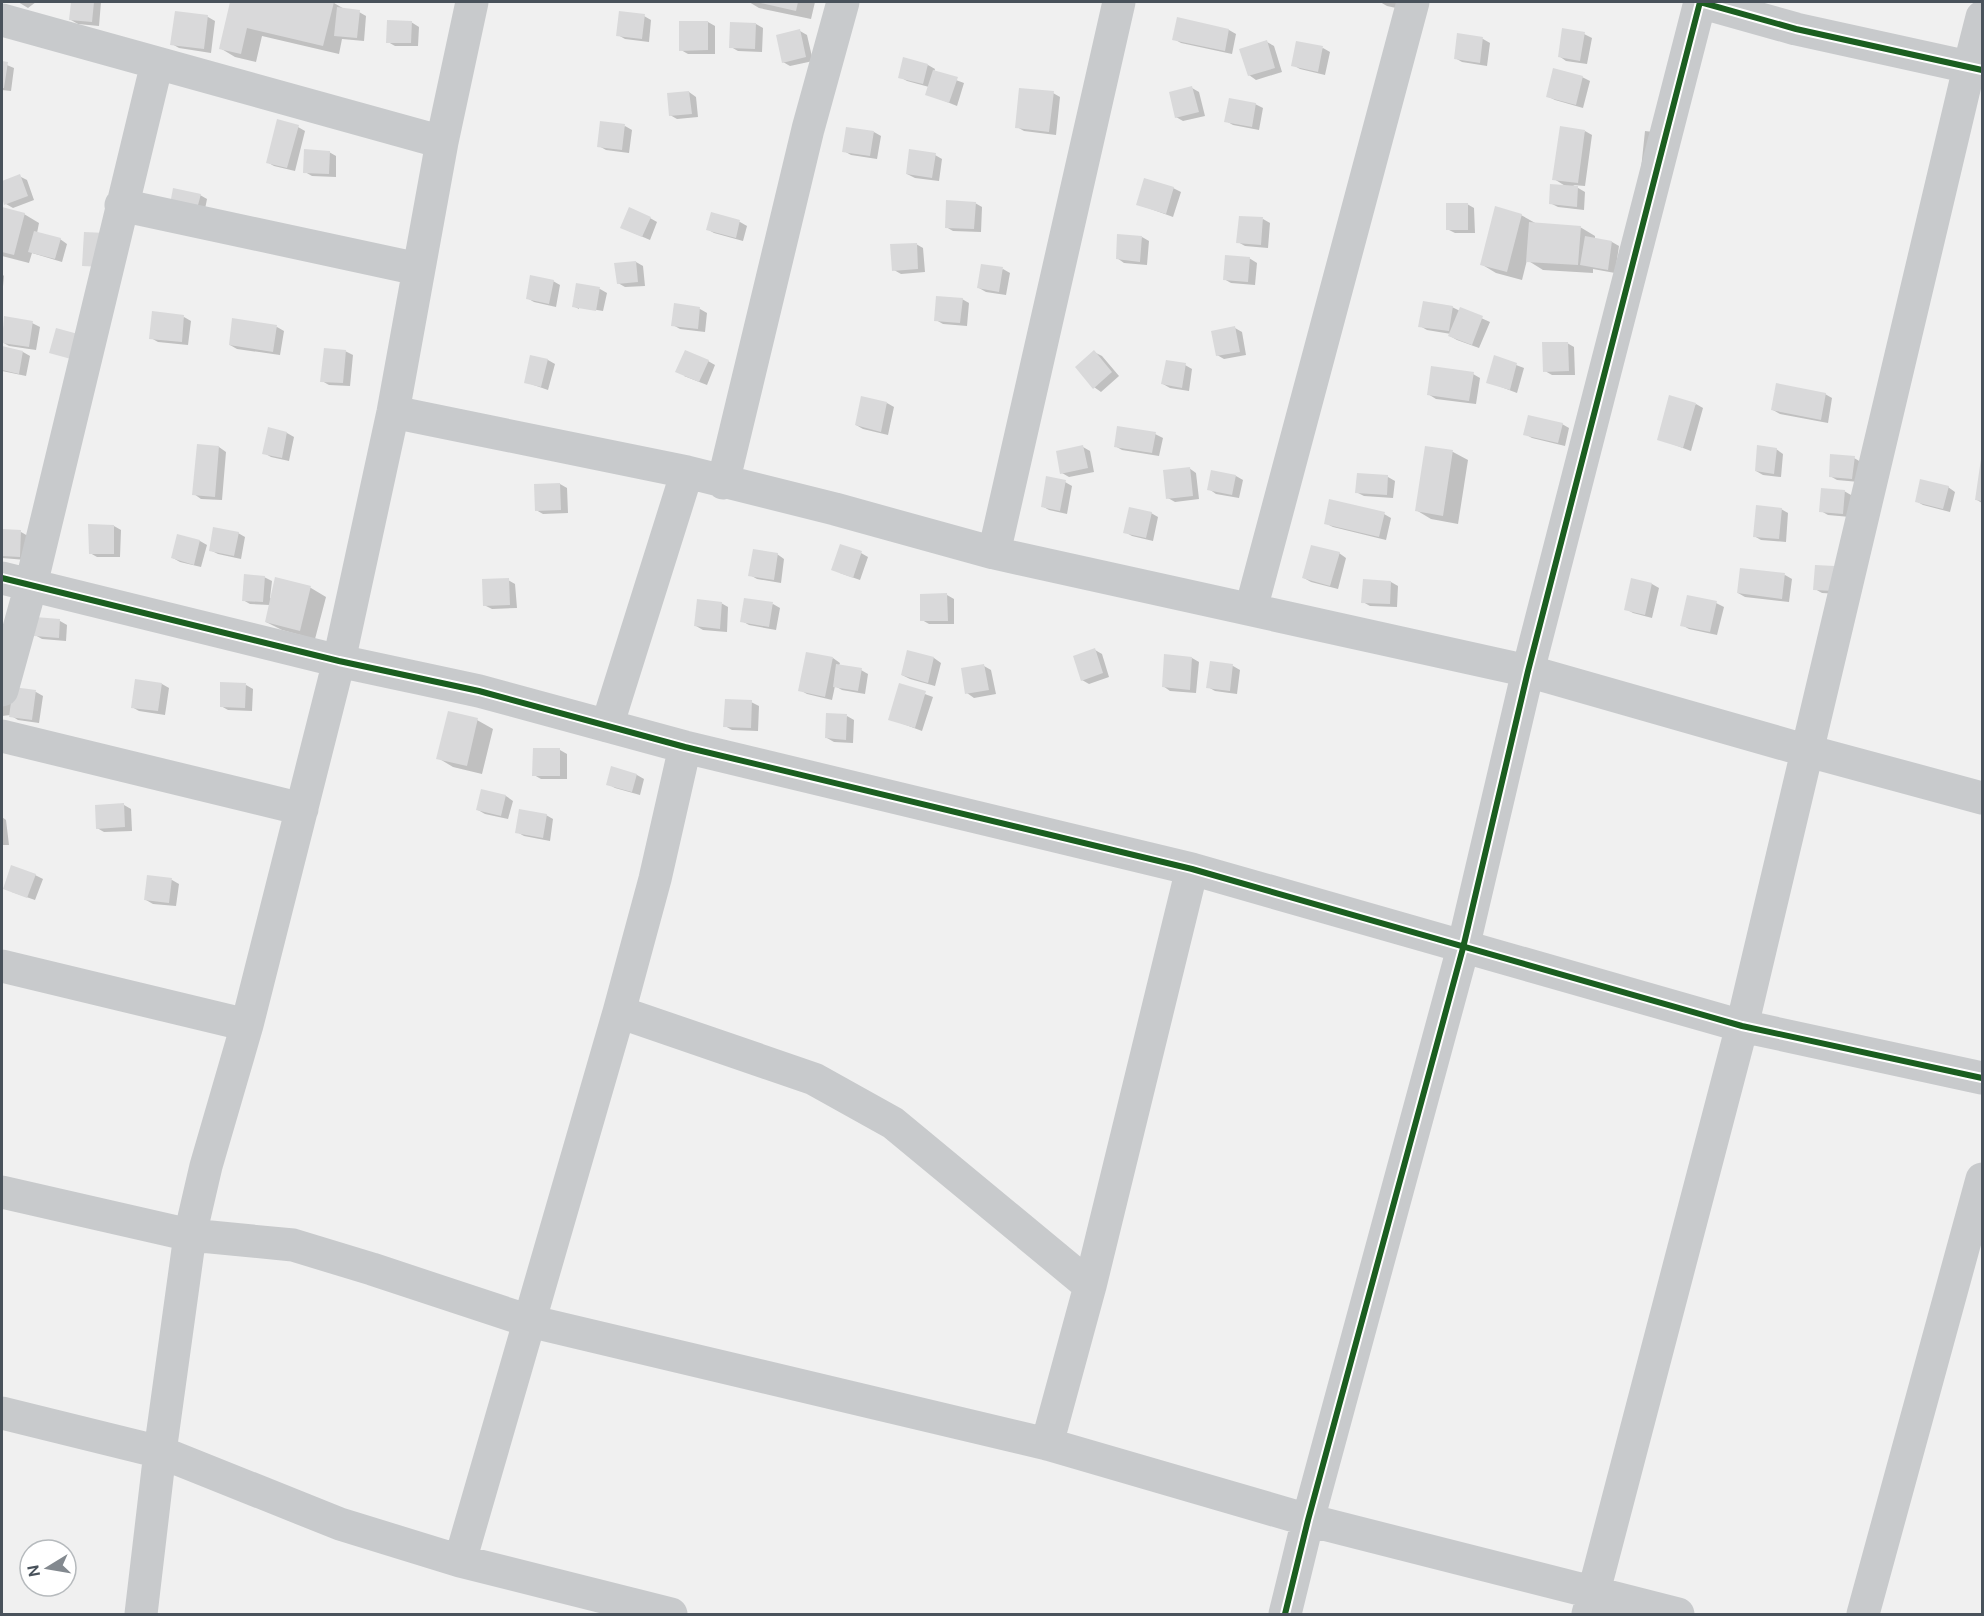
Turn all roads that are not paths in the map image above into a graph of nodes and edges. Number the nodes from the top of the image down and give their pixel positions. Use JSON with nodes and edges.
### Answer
{"nodes":[{"id":1,"x":472,"y":2,"type":"edge"},
{"id":2,"x":843,"y":2,"type":"edge"},
{"id":3,"x":1119,"y":2,"type":"edge"},
{"id":4,"x":1413,"y":2,"type":"edge"},
{"id":5,"x":1983,"y":17,"type":"edge"},
{"id":6,"x":2,"y":20,"type":"edge"},
{"id":7,"x":157,"y":63,"type":"junction"},
{"id":8,"x":1976,"y":69,"type":"edge"},
{"id":9,"x":441,"y":142,"type":"junction"},
{"id":10,"x":122,"y":205,"type":"junction"},
{"id":11,"x":418,"y":269,"type":"junction"},
{"id":12,"x":393,"y":412,"type":"junction"},
{"id":13,"x":687,"y":472,"type":"junction"},
{"id":14,"x":723,"y":483,"type":"junction"},
{"id":15,"x":994,"y":553,"type":"junction"},
{"id":16,"x":16,"y":582,"type":"edge"},
{"id":17,"x":1251,"y":609,"type":"junction"},
{"id":18,"x":339,"y":661,"type":"junction"},
{"id":19,"x":1528,"y":671,"type":"junction"},
{"id":20,"x":2,"y":690,"type":"edge"},
{"id":21,"x":608,"y":726,"type":"junction"},
{"id":22,"x":2,"y":736,"type":"edge"},
{"id":23,"x":685,"y":747,"type":"junction"},
{"id":24,"x":1808,"y":751,"type":"junction"},
{"id":25,"x":1983,"y":798,"type":"edge"},
{"id":26,"x":302,"y":809,"type":"junction"},
{"id":27,"x":1192,"y":869,"type":"junction"},
{"id":28,"x":1464,"y":948,"type":"junction"},
{"id":29,"x":2,"y":966,"type":"edge"},
{"id":30,"x":619,"y":1012,"type":"junction"},
{"id":31,"x":247,"y":1025,"type":"junction"},
{"id":32,"x":1742,"y":1026,"type":"junction"},
{"id":33,"x":1983,"y":1078,"type":"edge"},
{"id":34,"x":1983,"y":1179,"type":"edge"},
{"id":35,"x":2,"y":1192,"type":"edge"},
{"id":36,"x":190,"y":1235,"type":"junction"},
{"id":37,"x":1090,"y":1286,"type":"junction"},
{"id":38,"x":529,"y":1321,"type":"junction"},
{"id":39,"x":2,"y":1413,"type":"edge"},
{"id":40,"x":1047,"y":1444,"type":"junction"},
{"id":41,"x":160,"y":1452,"type":"junction"},
{"id":42,"x":1308,"y":1520,"type":"junction"},
{"id":43,"x":460,"y":1561,"type":"junction"},
{"id":44,"x":1590,"y":1604,"type":"edge"},
{"id":45,"x":141,"y":1614,"type":"edge"},
{"id":46,"x":671,"y":1614,"type":"edge"},
{"id":47,"x":1285,"y":1614,"type":"edge"},
{"id":48,"x":1678,"y":1614,"type":"edge"},
{"id":49,"x":1863,"y":1614,"type":"edge"}],
"edges":[{"from":1,"to":9,"type":"street"},
{"from":2,"to":14,"type":"street"},
{"from":3,"to":15,"type":"street"},
{"from":4,"to":17,"type":"street"},
{"from":5,"to":8,"type":"street"},
{"from":6,"to":7,"type":"street"},
{"from":7,"to":9,"type":"street"},
{"from":7,"to":10,"type":"street"},
{"from":8,"to":19,"type":"street"},
{"from":8,"to":24,"type":"street"},
{"from":9,"to":11,"type":"street"},
{"from":10,"to":11,"type":"street"},
{"from":10,"to":16,"type":"street"},
{"from":11,"to":12,"type":"street"},
{"from":12,"to":13,"type":"street"},
{"from":12,"to":18,"type":"street"},
{"from":13,"to":14,"type":"street"},
{"from":13,"to":21,"type":"street"},
{"from":14,"to":15,"type":"street"},
{"from":15,"to":17,"type":"street"},
{"from":16,"to":18,"type":"street"},
{"from":16,"to":20,"type":"street"},
{"from":17,"to":19,"type":"street"},
{"from":18,"to":21,"type":"street"},
{"from":18,"to":26,"type":"street"},
{"from":19,"to":24,"type":"street"},
{"from":19,"to":28,"type":"street"},
{"from":21,"to":23,"type":"street"},
{"from":22,"to":26,"type":"street"},
{"from":23,"to":27,"type":"street"},
{"from":23,"to":30,"type":"street"},
{"from":24,"to":25,"type":"street"},
{"from":24,"to":32,"type":"street"},
{"from":26,"to":31,"type":"street"},
{"from":27,"to":28,"type":"street"},
{"from":27,"to":37,"type":"street"},
{"from":28,"to":32,"type":"street"},
{"from":28,"to":42,"type":"street"},
{"from":29,"to":31,"type":"street"},
{"from":30,"to":37,"type":"street"},
{"from":30,"to":38,"type":"street"},
{"from":31,"to":36,"type":"street"},
{"from":32,"to":33,"type":"street"},
{"from":32,"to":44,"type":"street"},
{"from":34,"to":49,"type":"street"},
{"from":35,"to":36,"type":"street"},
{"from":36,"to":38,"type":"street"},
{"from":36,"to":41,"type":"street"},
{"from":37,"to":40,"type":"street"},
{"from":38,"to":40,"type":"street"},
{"from":38,"to":43,"type":"street"},
{"from":39,"to":41,"type":"street"},
{"from":40,"to":42,"type":"street"},
{"from":41,"to":43,"type":"street"},
{"from":41,"to":45,"type":"street"},
{"from":42,"to":44,"type":"street"},
{"from":42,"to":47,"type":"street"},
{"from":43,"to":46,"type":"street"},
{"from":44,"to":48,"type":"street"}]}
